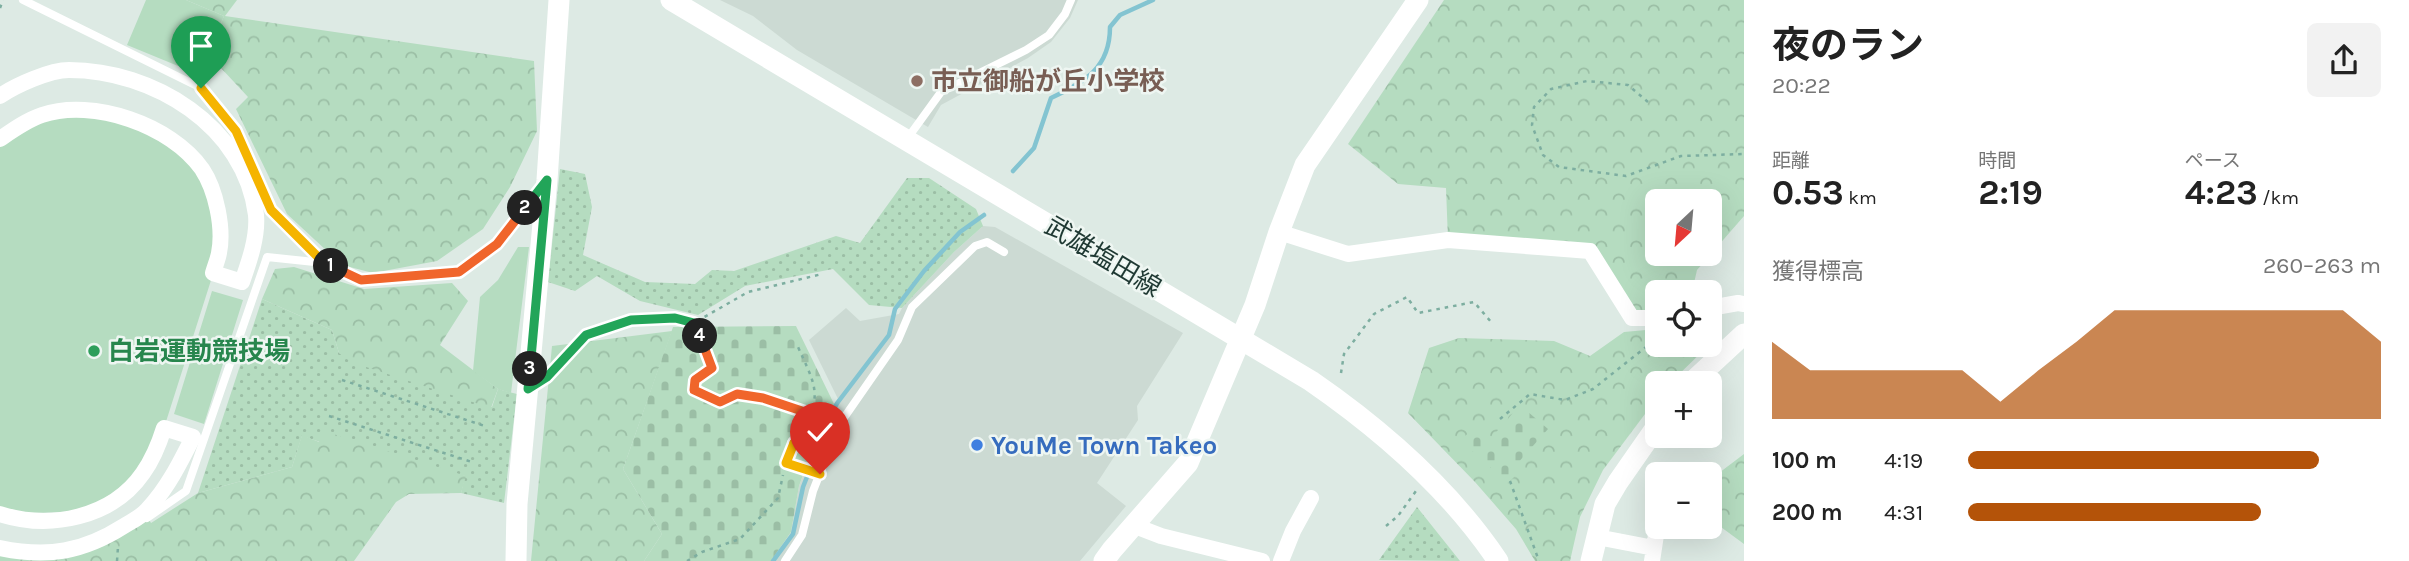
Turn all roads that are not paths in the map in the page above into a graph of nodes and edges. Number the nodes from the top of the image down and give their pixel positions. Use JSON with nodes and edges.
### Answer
{"nodes":[{"id":1,"x":23,"y":0,"type":"edge"},
{"id":2,"x":559,"y":0,"type":"edge"},
{"id":3,"x":671,"y":0,"type":"edge"},
{"id":4,"x":1071,"y":0,"type":"edge"},
{"id":5,"x":1418,"y":0,"type":"edge"},
{"id":6,"x":0,"y":96,"type":"edge"},
{"id":7,"x":0,"y":139,"type":"edge"},
{"id":8,"x":906,"y":139,"type":"junction"},
{"id":9,"x":547,"y":180,"type":"junction"},
{"id":10,"x":1279,"y":232,"type":"junction"},
{"id":11,"x":1004,"y":252,"type":"dead end"},
{"id":12,"x":324,"y":263,"type":"junction"},
{"id":13,"x":1744,"y":304,"type":"edge"},
{"id":14,"x":1722,"y":305,"type":"edge"},
{"id":15,"x":1645,"y":318,"type":"edge"},
{"id":16,"x":1744,"y":334,"type":"edge"},
{"id":17,"x":1240,"y":339,"type":"junction"},
{"id":18,"x":1704,"y":371,"type":"edge"},
{"id":19,"x":1645,"y":443,"type":"edge"},
{"id":20,"x":786,"y":463,"type":"road end"},
{"id":21,"x":820,"y":474,"type":"junction"},
{"id":22,"x":1311,"y":498,"type":"dead end"},
{"id":23,"x":0,"y":514,"type":"edge"},
{"id":24,"x":1135,"y":526,"type":"junction"},
{"id":25,"x":134,"y":527,"type":"dead end"},
{"id":26,"x":1597,"y":537,"type":"junction"},
{"id":27,"x":0,"y":548,"type":"edge"},
{"id":28,"x":1654,"y":548,"type":"edge"},
{"id":29,"x":516,"y":561,"type":"edge"},
{"id":30,"x":785,"y":561,"type":"edge"},
{"id":31,"x":1104,"y":561,"type":"edge"},
{"id":32,"x":1262,"y":561,"type":"edge"},
{"id":33,"x":1281,"y":561,"type":"edge"},
{"id":34,"x":1498,"y":561,"type":"edge"},
{"id":35,"x":1591,"y":561,"type":"edge"}],
"edges":[{"from":1,"to":12,"type":"lane"},
{"from":2,"to":9,"type":"street"},
{"from":3,"to":8,"type":"street","name":"武雄塩田線"},
{"from":4,"to":8,"type":"lane"},
{"from":5,"to":10,"type":"street"},
{"from":6,"to":7,"type":"street"},
{"from":8,"to":17,"type":"street","name":"武雄塩田線"},
{"from":9,"to":12,"type":"lane"},
{"from":9,"to":29,"type":"street"},
{"from":10,"to":15,"type":"street"},
{"from":10,"to":17,"type":"street"},
{"from":11,"to":21,"type":"lane"},
{"from":12,"to":25,"type":"lane"},
{"from":13,"to":14,"type":"street"},
{"from":16,"to":18,"type":"street"},
{"from":17,"to":24,"type":"street"},
{"from":17,"to":34,"type":"street","name":"武雄塩田線"},
{"from":19,"to":26,"type":"street"},
{"from":20,"to":21,"type":"lane"},
{"from":21,"to":30,"type":"lane"},
{"from":22,"to":33,"type":"street"},
{"from":23,"to":27,"type":"street"},
{"from":24,"to":31,"type":"street"},
{"from":24,"to":32,"type":"street"},
{"from":26,"to":28,"type":"street"},
{"from":26,"to":35,"type":"street"}]}
